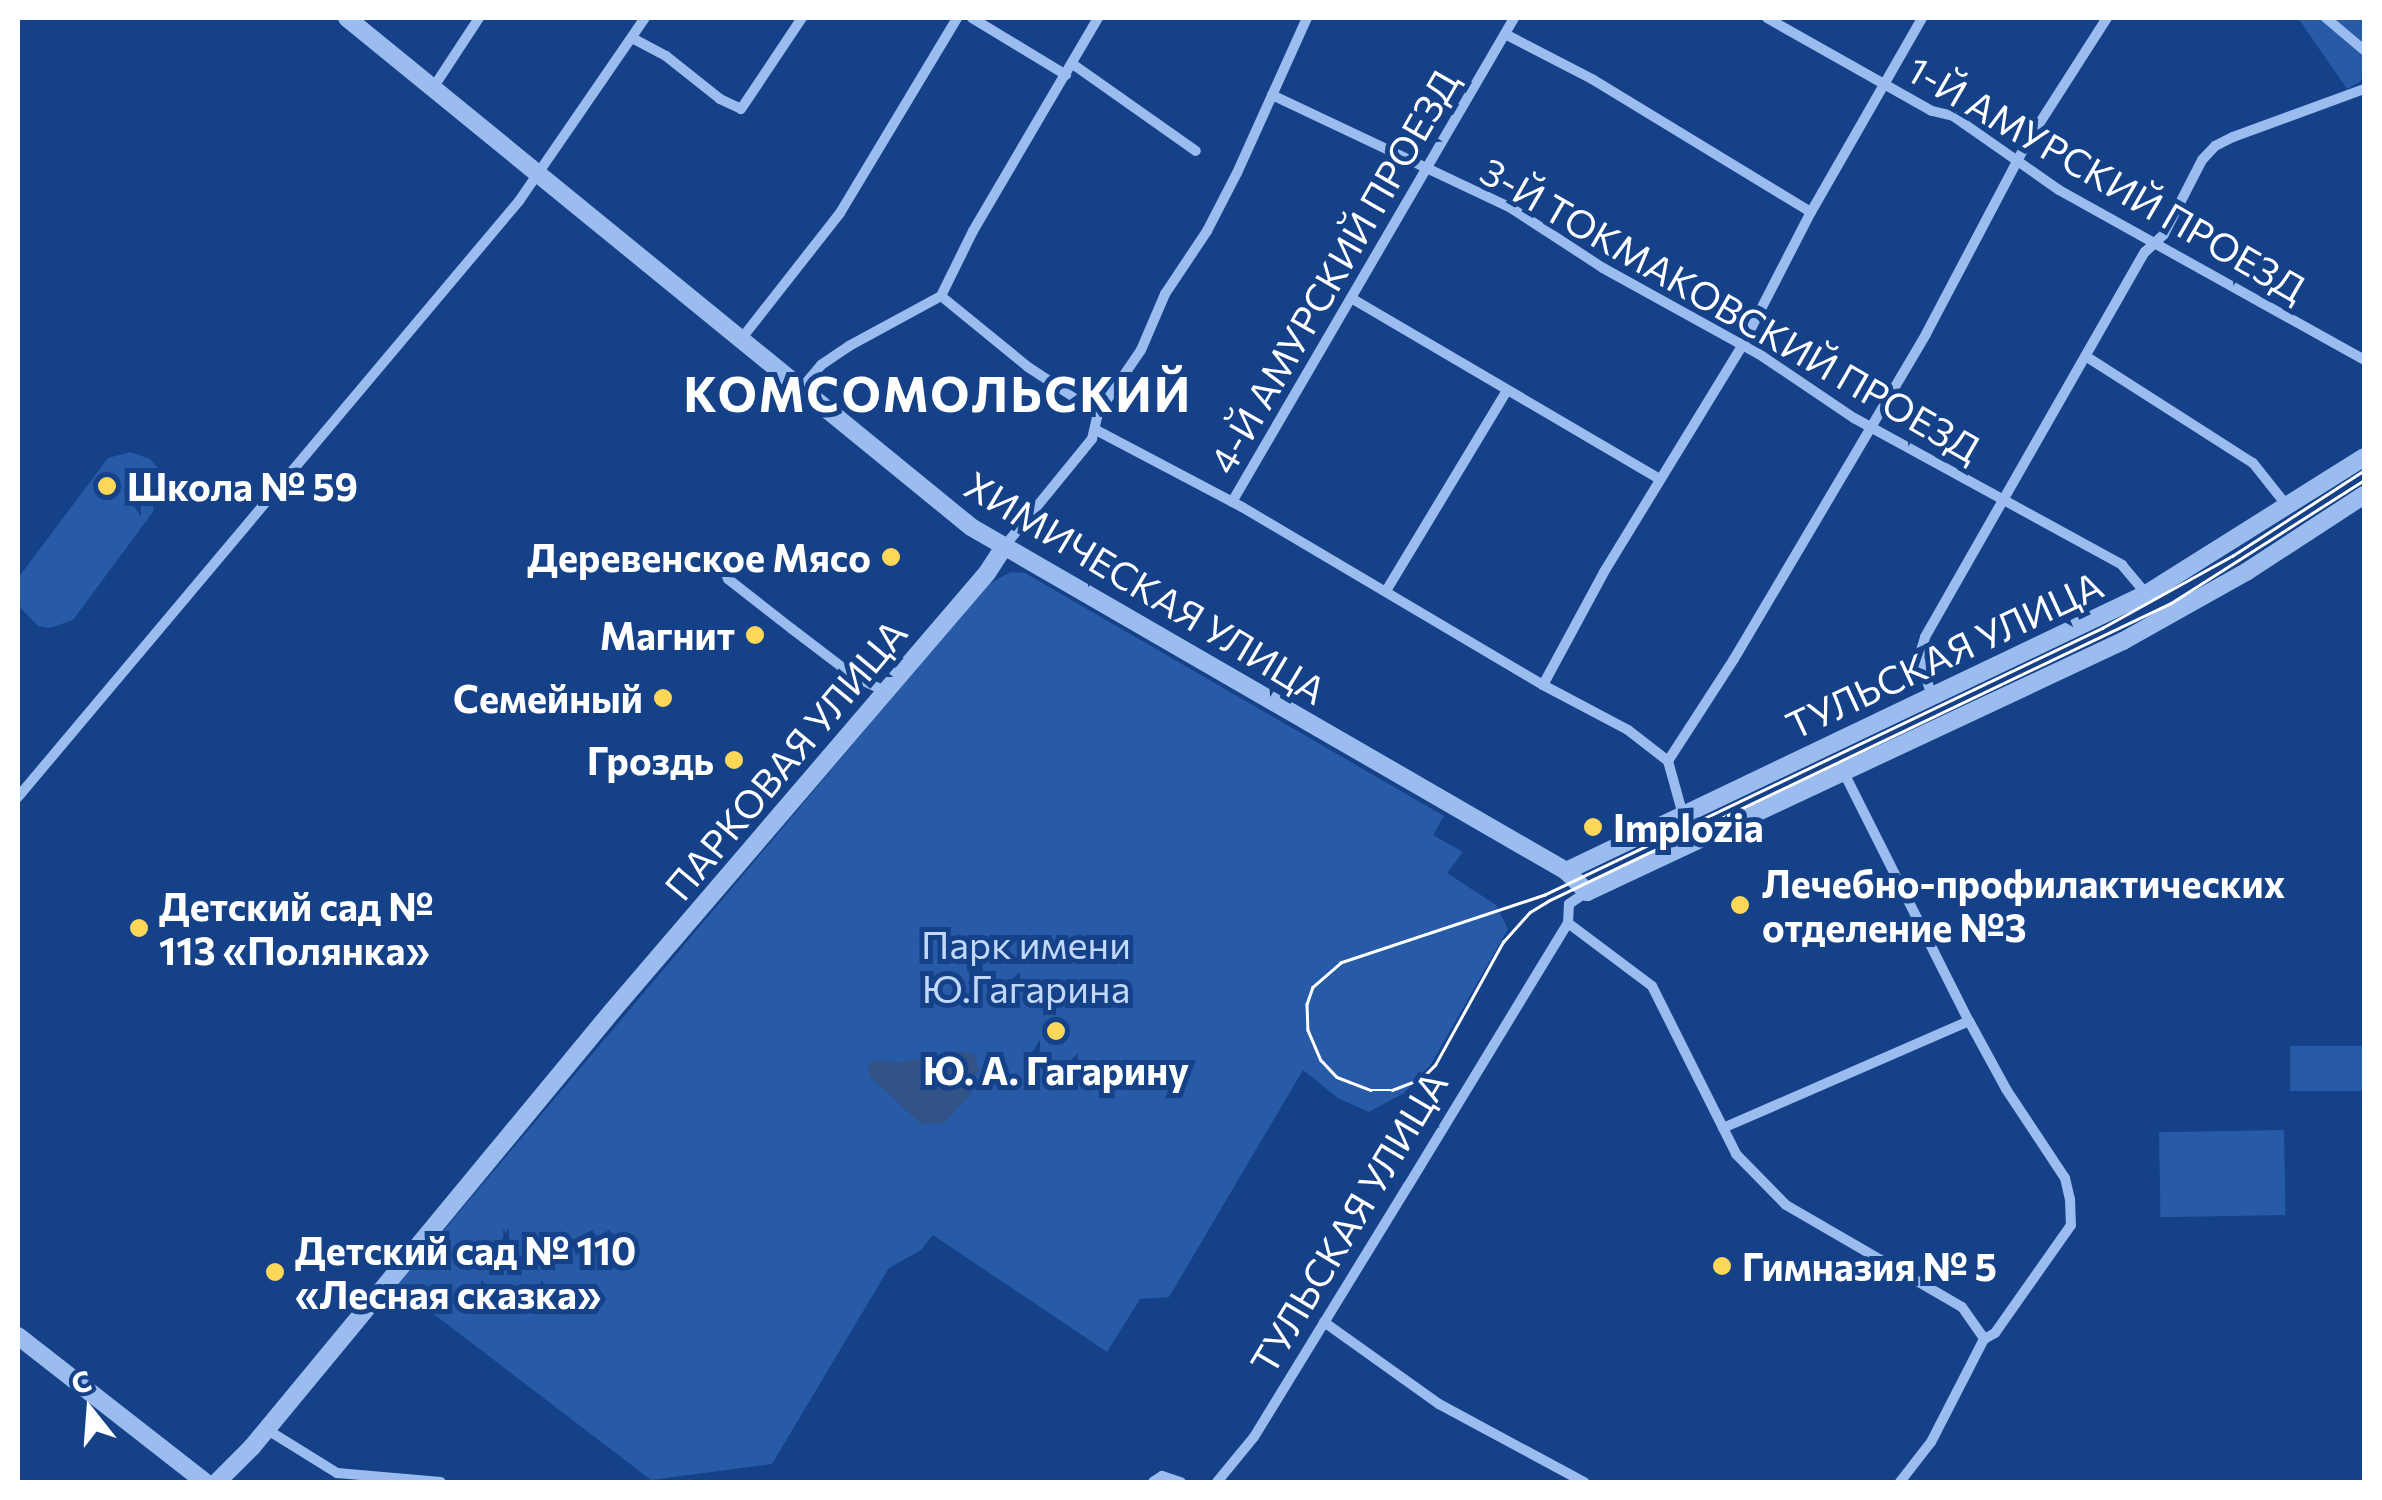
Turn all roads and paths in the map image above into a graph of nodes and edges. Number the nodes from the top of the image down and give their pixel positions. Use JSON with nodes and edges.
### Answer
{"nodes":[{"id":1,"x":346,"y":18,"type":"edge"},
{"id":2,"x":479,"y":18,"type":"edge"},
{"id":3,"x":645,"y":18,"type":"edge"},
{"id":4,"x":802,"y":18,"type":"edge"},
{"id":5,"x":956,"y":18,"type":"edge"},
{"id":6,"x":972,"y":18,"type":"edge"},
{"id":7,"x":1098,"y":18,"type":"edge"},
{"id":8,"x":1307,"y":18,"type":"edge"},
{"id":9,"x":1514,"y":18,"type":"edge"},
{"id":10,"x":1767,"y":18,"type":"edge"},
{"id":11,"x":1922,"y":18,"type":"edge"},
{"id":12,"x":2107,"y":18,"type":"edge"},
{"id":13,"x":2326,"y":18,"type":"edge"},
{"id":14,"x":1507,"y":35,"type":"junction"},
{"id":15,"x":634,"y":39,"type":"junction"},
{"id":16,"x":2364,"y":50,"type":"edge"},
{"id":17,"x":1070,"y":70,"type":"junction"},
{"id":18,"x":1886,"y":84,"type":"junction"},
{"id":19,"x":433,"y":88,"type":"junction"},
{"id":20,"x":2364,"y":89,"type":"edge"},
{"id":21,"x":1272,"y":95,"type":"junction"},
{"id":22,"x":1196,"y":151,"type":"dead end"},
{"id":23,"x":2018,"y":160,"type":"junction"},
{"id":24,"x":1425,"y":170,"type":"junction"},
{"id":25,"x":536,"y":175,"type":"junction"},
{"id":26,"x":1811,"y":212,"type":"junction"},
{"id":27,"x":2155,"y":240,"type":"junction"},
{"id":28,"x":941,"y":296,"type":"junction"},
{"id":29,"x":1352,"y":298,"type":"junction"},
{"id":30,"x":742,"y":338,"type":"junction"},
{"id":31,"x":1742,"y":346,"type":"junction"},
{"id":32,"x":2088,"y":358,"type":"junction"},
{"id":33,"x":2364,"y":360,"type":"edge"},
{"id":34,"x":800,"y":389,"type":"junction"},
{"id":35,"x":1506,"y":392,"type":"junction"},
{"id":36,"x":1098,"y":413,"type":"junction"},
{"id":37,"x":1868,"y":426,"type":"junction"},
{"id":38,"x":1096,"y":430,"type":"junction"},
{"id":39,"x":2364,"y":458,"type":"edge"},
{"id":40,"x":1659,"y":479,"type":"junction"},
{"id":41,"x":2364,"y":495,"type":"edge"},
{"id":42,"x":2004,"y":500,"type":"junction"},
{"id":43,"x":1232,"y":502,"type":"junction"},
{"id":44,"x":2288,"y":507,"type":"junction"},
{"id":45,"x":1002,"y":548,"type":"junction"},
{"id":46,"x":723,"y":566,"type":"dead end"},
{"id":47,"x":1386,"y":591,"type":"junction"},
{"id":48,"x":2146,"y":594,"type":"junction"},
{"id":49,"x":1543,"y":686,"type":"junction"},
{"id":50,"x":885,"y":691,"type":"junction"},
{"id":51,"x":1932,"y":696,"type":"junction"},
{"id":52,"x":1668,"y":760,"type":"junction"},
{"id":53,"x":1844,"y":773,"type":"junction"},
{"id":54,"x":18,"y":797,"type":"edge"},
{"id":55,"x":1683,"y":815,"type":"junction"},
{"id":56,"x":1566,"y":871,"type":"junction"},
{"id":57,"x":1587,"y":892,"type":"junction"},
{"id":58,"x":1568,"y":923,"type":"junction"},
{"id":59,"x":1969,"y":1020,"type":"junction"},
{"id":60,"x":1723,"y":1128,"type":"junction"},
{"id":61,"x":1324,"y":1322,"type":"junction"},
{"id":62,"x":18,"y":1336,"type":"edge"},
{"id":63,"x":1984,"y":1339,"type":"junction"},
{"id":64,"x":266,"y":1428,"type":"junction"},
{"id":65,"x":206,"y":1482,"type":"edge"},
{"id":66,"x":217,"y":1482,"type":"edge"},
{"id":67,"x":441,"y":1482,"type":"edge"},
{"id":68,"x":1153,"y":1482,"type":"edge"},
{"id":69,"x":1181,"y":1482,"type":"edge"},
{"id":70,"x":1216,"y":1482,"type":"edge"},
{"id":71,"x":1584,"y":1482,"type":"edge"},
{"id":72,"x":1900,"y":1482,"type":"edge"}],
"edges":[{"from":1,"to":19,"type":"street","name":"ХИМИЧЕСКАЯ УЛИЦА"},
{"from":2,"to":19,"type":"street"},
{"from":3,"to":15,"type":"street"},
{"from":4,"to":15,"type":"street"},
{"from":5,"to":30,"type":"street"},
{"from":6,"to":17,"type":"street"},
{"from":7,"to":17,"type":"street"},
{"from":8,"to":21,"type":"street"},
{"from":9,"to":14,"type":"street","name":"4-Й АМУРСКИЙ ПРОЕЗД"},
{"from":10,"to":18,"type":"street","name":"1-Й АМУРСКИЙ ПРОЕЗД"},
{"from":11,"to":18,"type":"street"},
{"from":12,"to":23,"type":"street"},
{"from":13,"to":16,"type":"street"},
{"from":14,"to":24,"type":"street","name":"4-Й АМУРСКИЙ ПРОЕЗД"},
{"from":14,"to":26,"type":"street"},
{"from":15,"to":25,"type":"street"},
{"from":17,"to":22,"type":"street"},
{"from":17,"to":28,"type":"street"},
{"from":18,"to":23,"type":"street","name":"1-Й АМУРСКИЙ ПРОЕЗД"},
{"from":18,"to":26,"type":"street"},
{"from":19,"to":25,"type":"street","name":"ХИМИЧЕСКАЯ УЛИЦА"},
{"from":20,"to":27,"type":"street"},
{"from":21,"to":24,"type":"street","name":"3-Й ТОКМАКОВСКИЙ ПРОЕЗД"},
{"from":21,"to":36,"type":"street"},
{"from":23,"to":27,"type":"street","name":"1-Й АМУРСКИЙ ПРОЕЗД"},
{"from":23,"to":37,"type":"street"},
{"from":24,"to":29,"type":"street","name":"4-Й АМУРСКИЙ ПРОЕЗД"},
{"from":24,"to":31,"type":"street","name":"3-Й ТОКМАКОВСКИЙ ПРОЕЗД"},
{"from":25,"to":30,"type":"street","name":"ХИМИЧЕСКАЯ УЛИЦА"},
{"from":25,"to":54,"type":"street"},
{"from":26,"to":31,"type":"street"},
{"from":27,"to":32,"type":"street"},
{"from":27,"to":33,"type":"street","name":"1-Й АМУРСКИЙ ПРОЕЗД"},
{"from":28,"to":34,"type":"street"},
{"from":28,"to":36,"type":"street"},
{"from":29,"to":35,"type":"street"},
{"from":29,"to":43,"type":"street","name":"4-Й АМУРСКИЙ ПРОЕЗД"},
{"from":30,"to":34,"type":"street","name":"ХИМИЧЕСКАЯ УЛИЦА"},
{"from":31,"to":37,"type":"street","name":"3-Й ТОКМАКОВСКИЙ ПРОЕЗД"},
{"from":31,"to":40,"type":"street"},
{"from":32,"to":42,"type":"street"},
{"from":32,"to":44,"type":"street"},
{"from":34,"to":45,"type":"street","name":"ХИМИЧЕСКАЯ УЛИЦА"},
{"from":35,"to":40,"type":"street"},
{"from":35,"to":47,"type":"street"},
{"from":36,"to":38,"type":"street"},
{"from":37,"to":42,"type":"street","name":"3-Й ТОКМАКОВСКИЙ ПРОЕЗД"},
{"from":37,"to":52,"type":"street"},
{"from":38,"to":43,"type":"street"},
{"from":38,"to":45,"type":"street","name":"ПАРКОВАЯ УЛИЦА"},
{"from":39,"to":44,"type":"street","name":"ТУЛЬСКАЯ УЛИЦА"},
{"from":40,"to":49,"type":"street"},
{"from":41,"to":53,"type":"street","name":"ТУЛЬСКАЯ УЛИЦА"},
{"from":42,"to":48,"type":"street","name":"3-Й ТОКМАКОВСКИЙ ПРОЕЗД"},
{"from":42,"to":51,"type":"street"},
{"from":43,"to":47,"type":"street"},
{"from":44,"to":48,"type":"street","name":"ТУЛЬСКАЯ УЛИЦА"},
{"from":45,"to":50,"type":"street","name":"ПАРКОВАЯ УЛИЦА"},
{"from":45,"to":56,"type":"street","name":"ХИМИЧЕСКАЯ УЛИЦА"},
{"from":46,"to":50,"type":"street"},
{"from":47,"to":49,"type":"street"},
{"from":48,"to":51,"type":"street","name":"ТУЛЬСКАЯ УЛИЦА"},
{"from":49,"to":52,"type":"street"},
{"from":50,"to":64,"type":"street","name":"ПАРКОВАЯ УЛИЦА"},
{"from":51,"to":55,"type":"street","name":"ТУЛЬСКАЯ УЛИЦА"},
{"from":52,"to":55,"type":"street"},
{"from":53,"to":57,"type":"street","name":"ТУЛЬСКАЯ УЛИЦА"},
{"from":53,"to":59,"type":"street"},
{"from":55,"to":56,"type":"street","name":"ТУЛЬСКАЯ УЛИЦА"},
{"from":56,"to":57,"type":"street"},
{"from":57,"to":58,"type":"street","name":"ТУЛЬСКАЯ УЛИЦА"},
{"from":58,"to":60,"type":"street"},
{"from":58,"to":61,"type":"street","name":"ТУЛЬСКАЯ УЛИЦА"},
{"from":59,"to":60,"type":"street"},
{"from":59,"to":63,"type":"street"},
{"from":60,"to":63,"type":"street"},
{"from":61,"to":70,"type":"street","name":"ТУЛЬСКАЯ УЛИЦА"},
{"from":61,"to":71,"type":"street"},
{"from":62,"to":65,"type":"street"},
{"from":63,"to":72,"type":"street"},
{"from":64,"to":66,"type":"street","name":"ПАРКОВАЯ УЛИЦА"},
{"from":64,"to":67,"type":"street"},
{"from":68,"to":69,"type":"street"}]}
